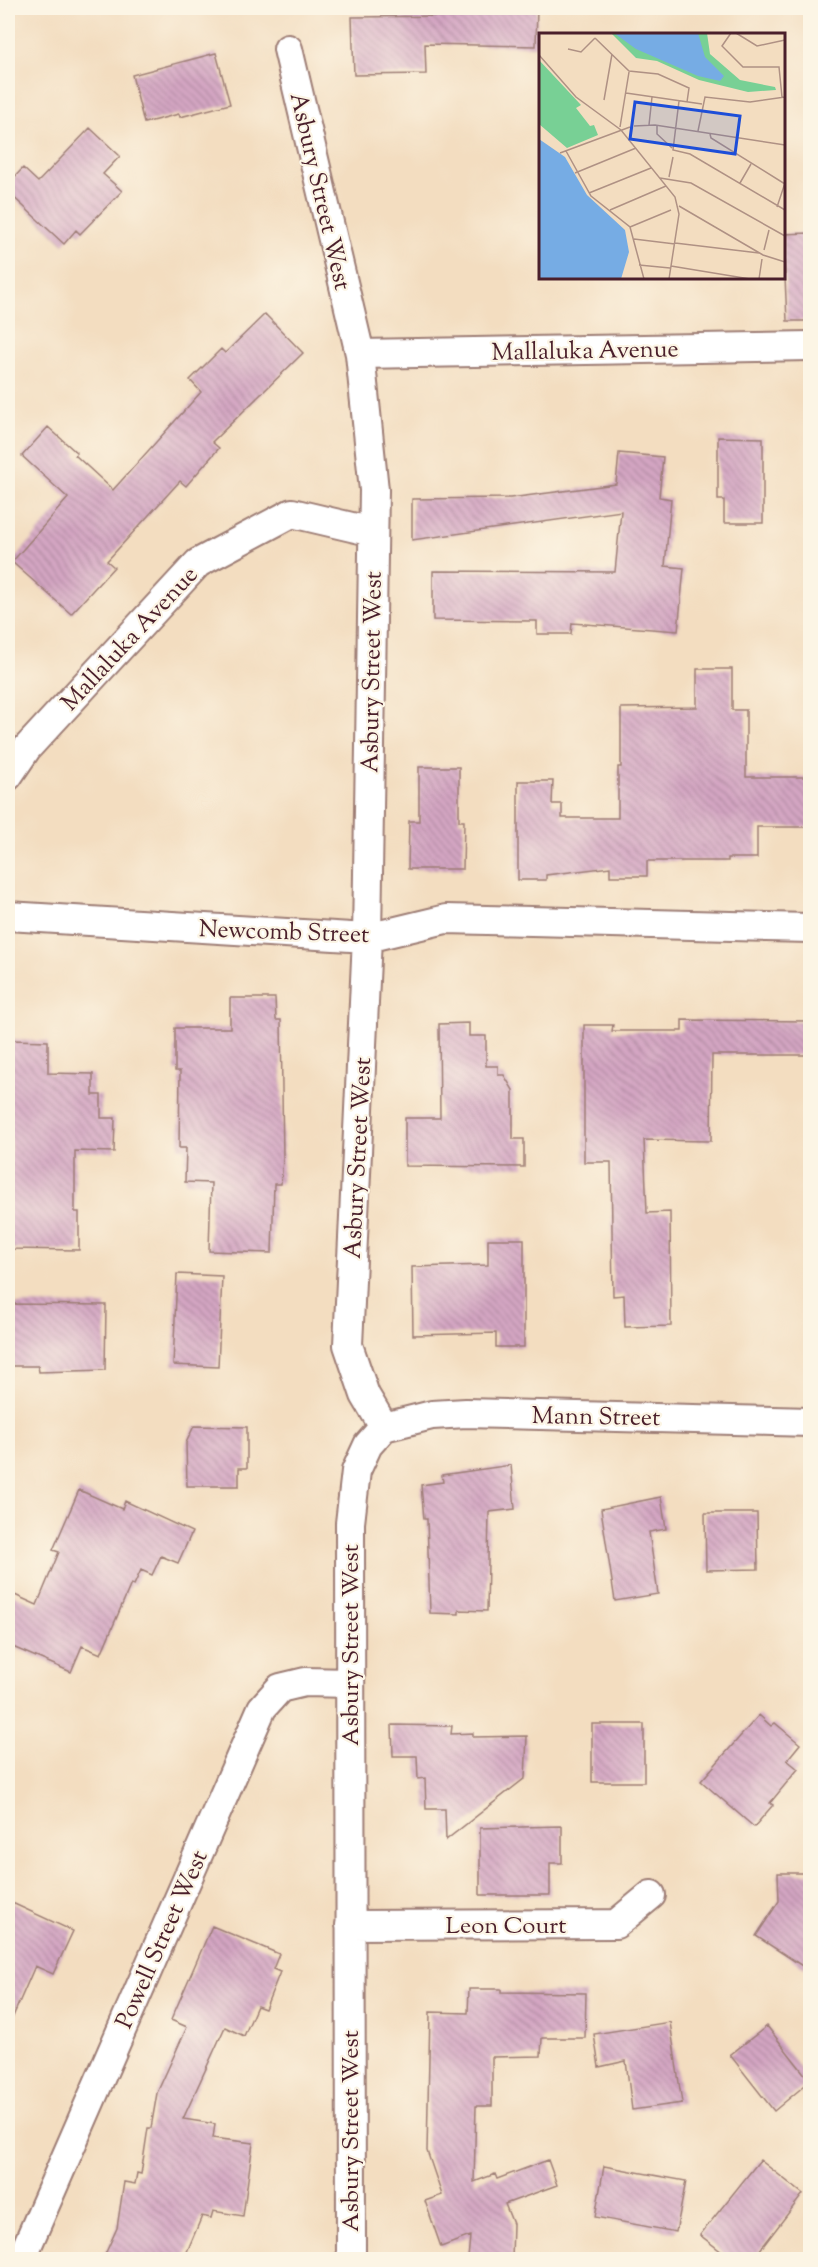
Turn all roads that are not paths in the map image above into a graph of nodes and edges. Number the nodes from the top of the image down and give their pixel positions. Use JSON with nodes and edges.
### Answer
{"nodes":[{"id":1,"x":288,"y":49,"type":"dead end"},
{"id":2,"x":810,"y":346,"type":"edge"},
{"id":3,"x":360,"y":354,"type":"junction"},
{"id":4,"x":373,"y":532,"type":"junction"},
{"id":5,"x":8,"y":776,"type":"edge"},
{"id":6,"x":8,"y":916,"type":"edge"},
{"id":7,"x":810,"y":928,"type":"edge"},
{"id":8,"x":367,"y":938,"type":"junction"},
{"id":9,"x":810,"y":1422,"type":"edge"},
{"id":10,"x":384,"y":1427,"type":"junction"},
{"id":11,"x":350,"y":1683,"type":"junction"},
{"id":12,"x":651,"y":1895,"type":"dead end"},
{"id":13,"x":350,"y":1925,"type":"junction"},
{"id":14,"x":21,"y":2259,"type":"edge"},
{"id":15,"x":351,"y":2259,"type":"edge"}],
"edges":[{"from":1,"to":3,"type":"street","name":"Asbury Street West"},
{"from":2,"to":3,"type":"street","name":"Mallaluka Avenue"},
{"from":3,"to":4,"type":"street","name":"Asbury Street West"},
{"from":4,"to":5,"type":"street","name":"Mallaluka Avenue"},
{"from":4,"to":8,"type":"street","name":"Asbury Street West"},
{"from":6,"to":8,"type":"street","name":"Newcomb Street"},
{"from":7,"to":8,"type":"street","name":"Newcomb Street"},
{"from":8,"to":10,"type":"street","name":"Asbury Street West"},
{"from":9,"to":10,"type":"street","name":"Mann Street"},
{"from":10,"to":11,"type":"street","name":"Asbury Street West"},
{"from":11,"to":13,"type":"street","name":"Asbury Street West"},
{"from":11,"to":14,"type":"street","name":"Powell Street West"},
{"from":12,"to":13,"type":"street","name":"Leon Court"},
{"from":13,"to":15,"type":"street","name":"Asbury Street West"}]}
